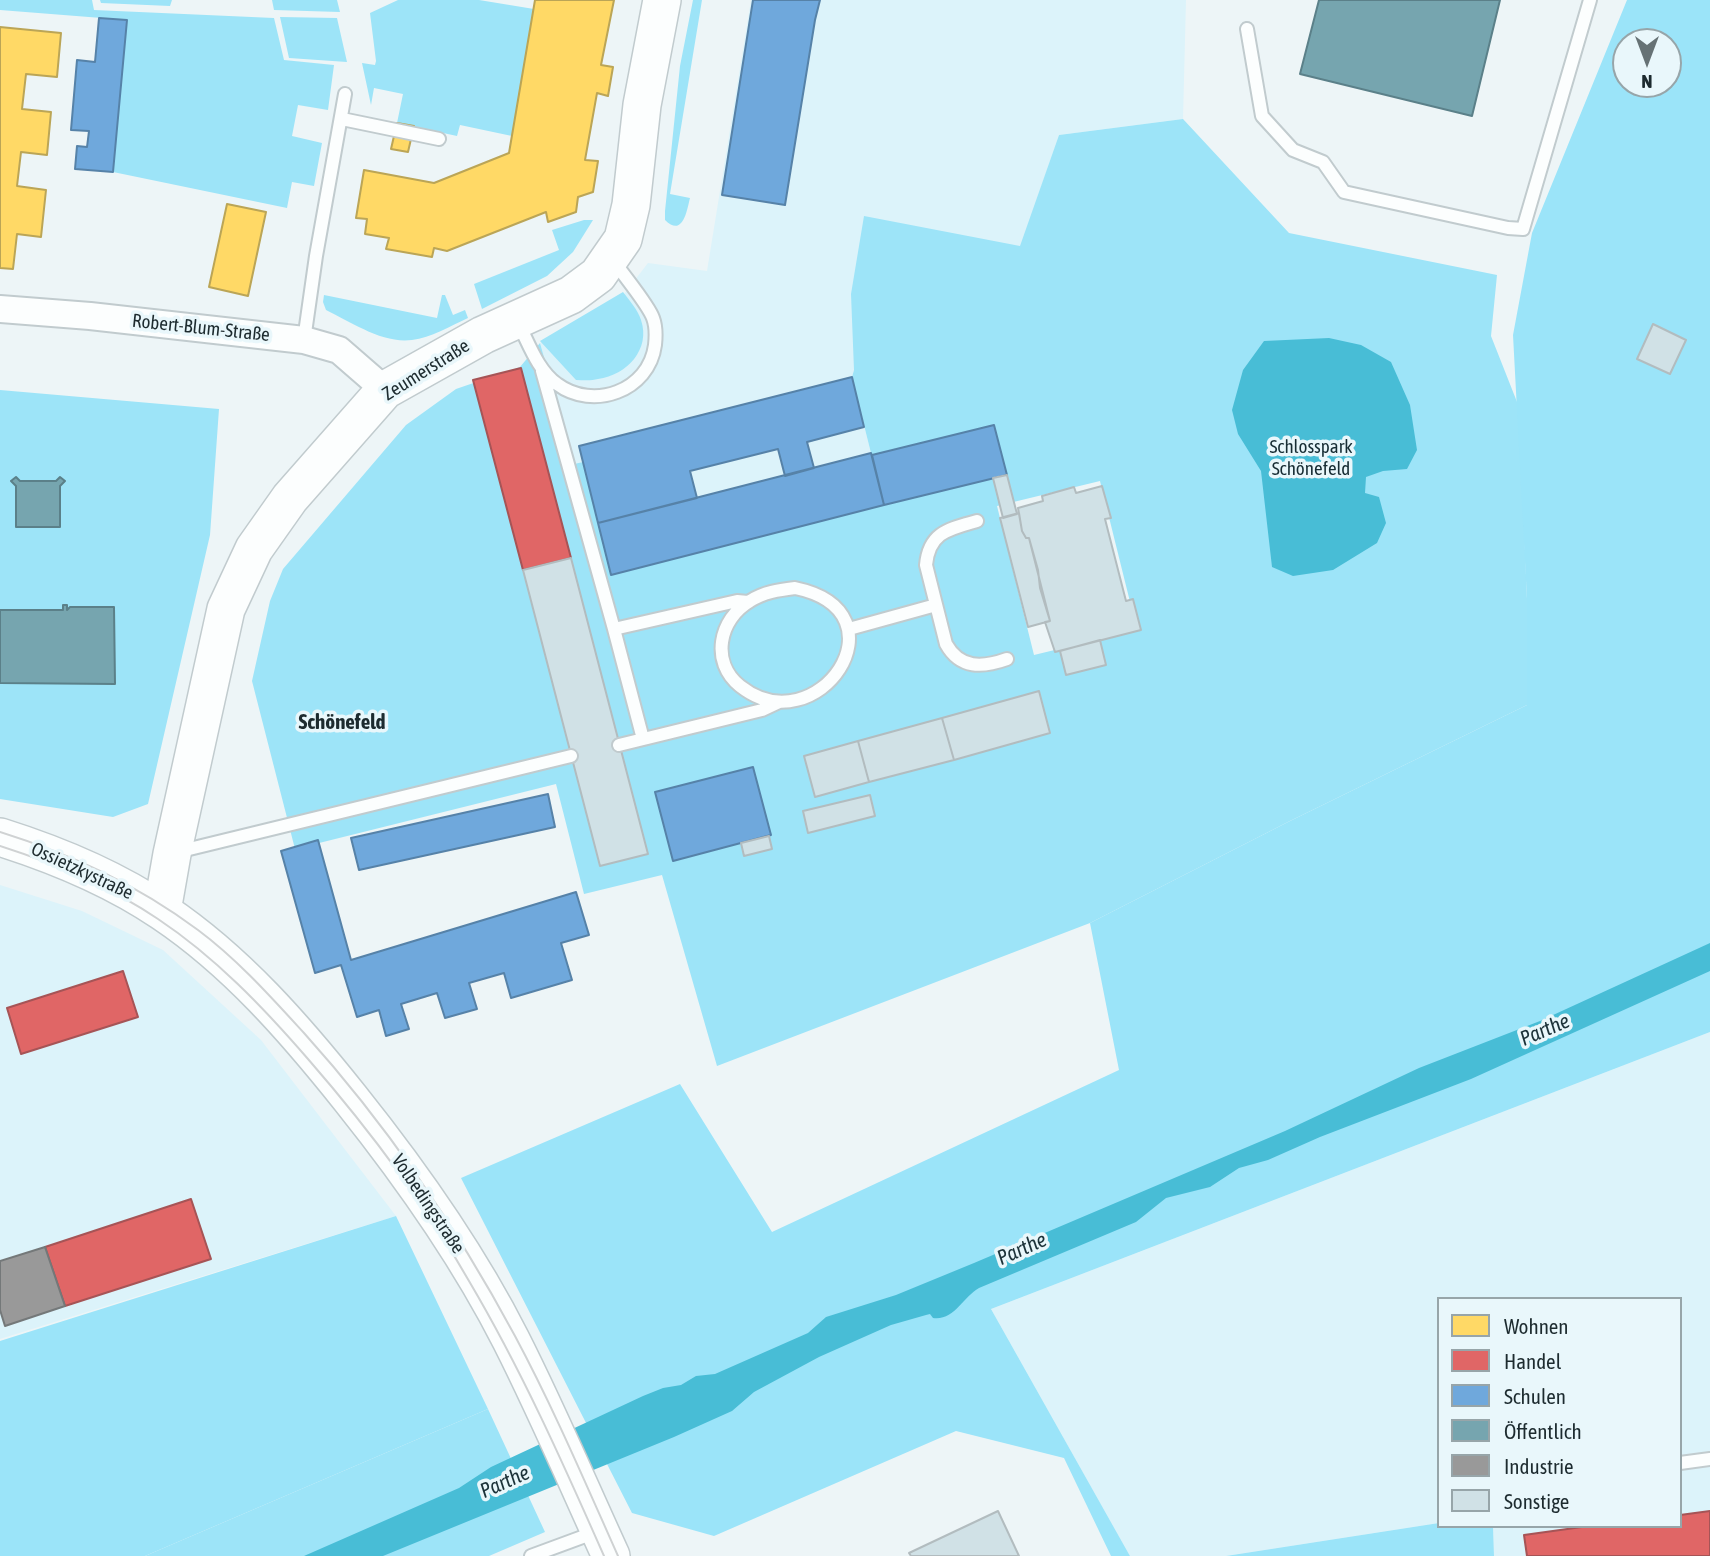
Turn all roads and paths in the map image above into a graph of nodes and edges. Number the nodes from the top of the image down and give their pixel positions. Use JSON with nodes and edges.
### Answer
{"nodes":[{"id":1,"x":662,"y":0,"type":"edge"},
{"id":2,"x":1590,"y":0,"type":"edge"},
{"id":3,"x":1247,"y":29,"type":"dead end"},
{"id":4,"x":345,"y":94,"type":"dead end"},
{"id":5,"x":342,"y":119,"type":"junction"},
{"id":6,"x":439,"y":139,"type":"dead end"},
{"id":7,"x":611,"y":257,"type":"junction"},
{"id":8,"x":0,"y":309,"type":"edge"},
{"id":9,"x":517,"y":320,"type":"junction"},
{"id":10,"x":304,"y":340,"type":"junction"},
{"id":11,"x":541,"y":367,"type":"junction"},
{"id":12,"x":385,"y":390,"type":"junction"},
{"id":13,"x":977,"y":521,"type":"dead end"},
{"id":14,"x":748,"y":602,"type":"junction"},
{"id":15,"x":936,"y":605,"type":"junction"},
{"id":16,"x":614,"y":629,"type":"junction"},
{"id":17,"x":849,"y":629,"type":"junction"},
{"id":18,"x":1007,"y":659,"type":"dead end"},
{"id":19,"x":779,"y":702,"type":"junction"},
{"id":20,"x":643,"y":739,"type":"junction"},
{"id":21,"x":619,"y":745,"type":"dead end"},
{"id":22,"x":571,"y":756,"type":"dead end"},
{"id":23,"x":0,"y":836,"type":"edge"},
{"id":24,"x":172,"y":854,"type":"junction"},
{"id":25,"x":162,"y":911,"type":"junction"},
{"id":26,"x":1710,"y":1459,"type":"edge"},
{"id":27,"x":1682,"y":1462,"type":"edge"},
{"id":28,"x":605,"y":1543,"type":"edge"},
{"id":29,"x":531,"y":1556,"type":"edge"}],
"edges":[{"from":1,"to":7,"type":"main road","name":"Zeumerstraße"},
{"from":2,"to":3,"type":"lane"},
{"from":4,"to":5,"type":"lane"},
{"from":5,"to":6,"type":"lane"},
{"from":5,"to":10,"type":"lane"},
{"from":7,"to":9,"type":"main road","name":"Zeumerstraße"},
{"from":7,"to":11,"type":"lane"},
{"from":8,"to":10,"type":"street","name":"Robert-Blum-Straße"},
{"from":9,"to":11,"type":"lane"},
{"from":9,"to":12,"type":"main road","name":"Zeumerstraße"},
{"from":10,"to":12,"type":"street","name":"Robert-Blum-Straße"},
{"from":11,"to":16,"type":"lane"},
{"from":12,"to":24,"type":"main road","name":"Zeumerstraße"},
{"from":13,"to":15,"type":"lane"},
{"from":14,"to":16,"type":"lane"},
{"from":14,"to":17,"type":"lane"},
{"from":14,"to":19,"type":"lane"},
{"from":15,"to":17,"type":"lane"},
{"from":15,"to":18,"type":"lane"},
{"from":16,"to":20,"type":"lane"},
{"from":17,"to":19,"type":"lane"},
{"from":19,"to":20,"type":"lane"},
{"from":20,"to":21,"type":"lane"},
{"from":22,"to":24,"type":"lane"},
{"from":23,"to":25,"type":"main road","name":"Ossietzkystraße"},
{"from":24,"to":25,"type":"main road","name":"Zeumerstraße"},
{"from":25,"to":28,"type":"main road","name":"Volbedingstraße"},
{"from":26,"to":27,"type":"lane"},
{"from":28,"to":29,"type":"lane"}]}
